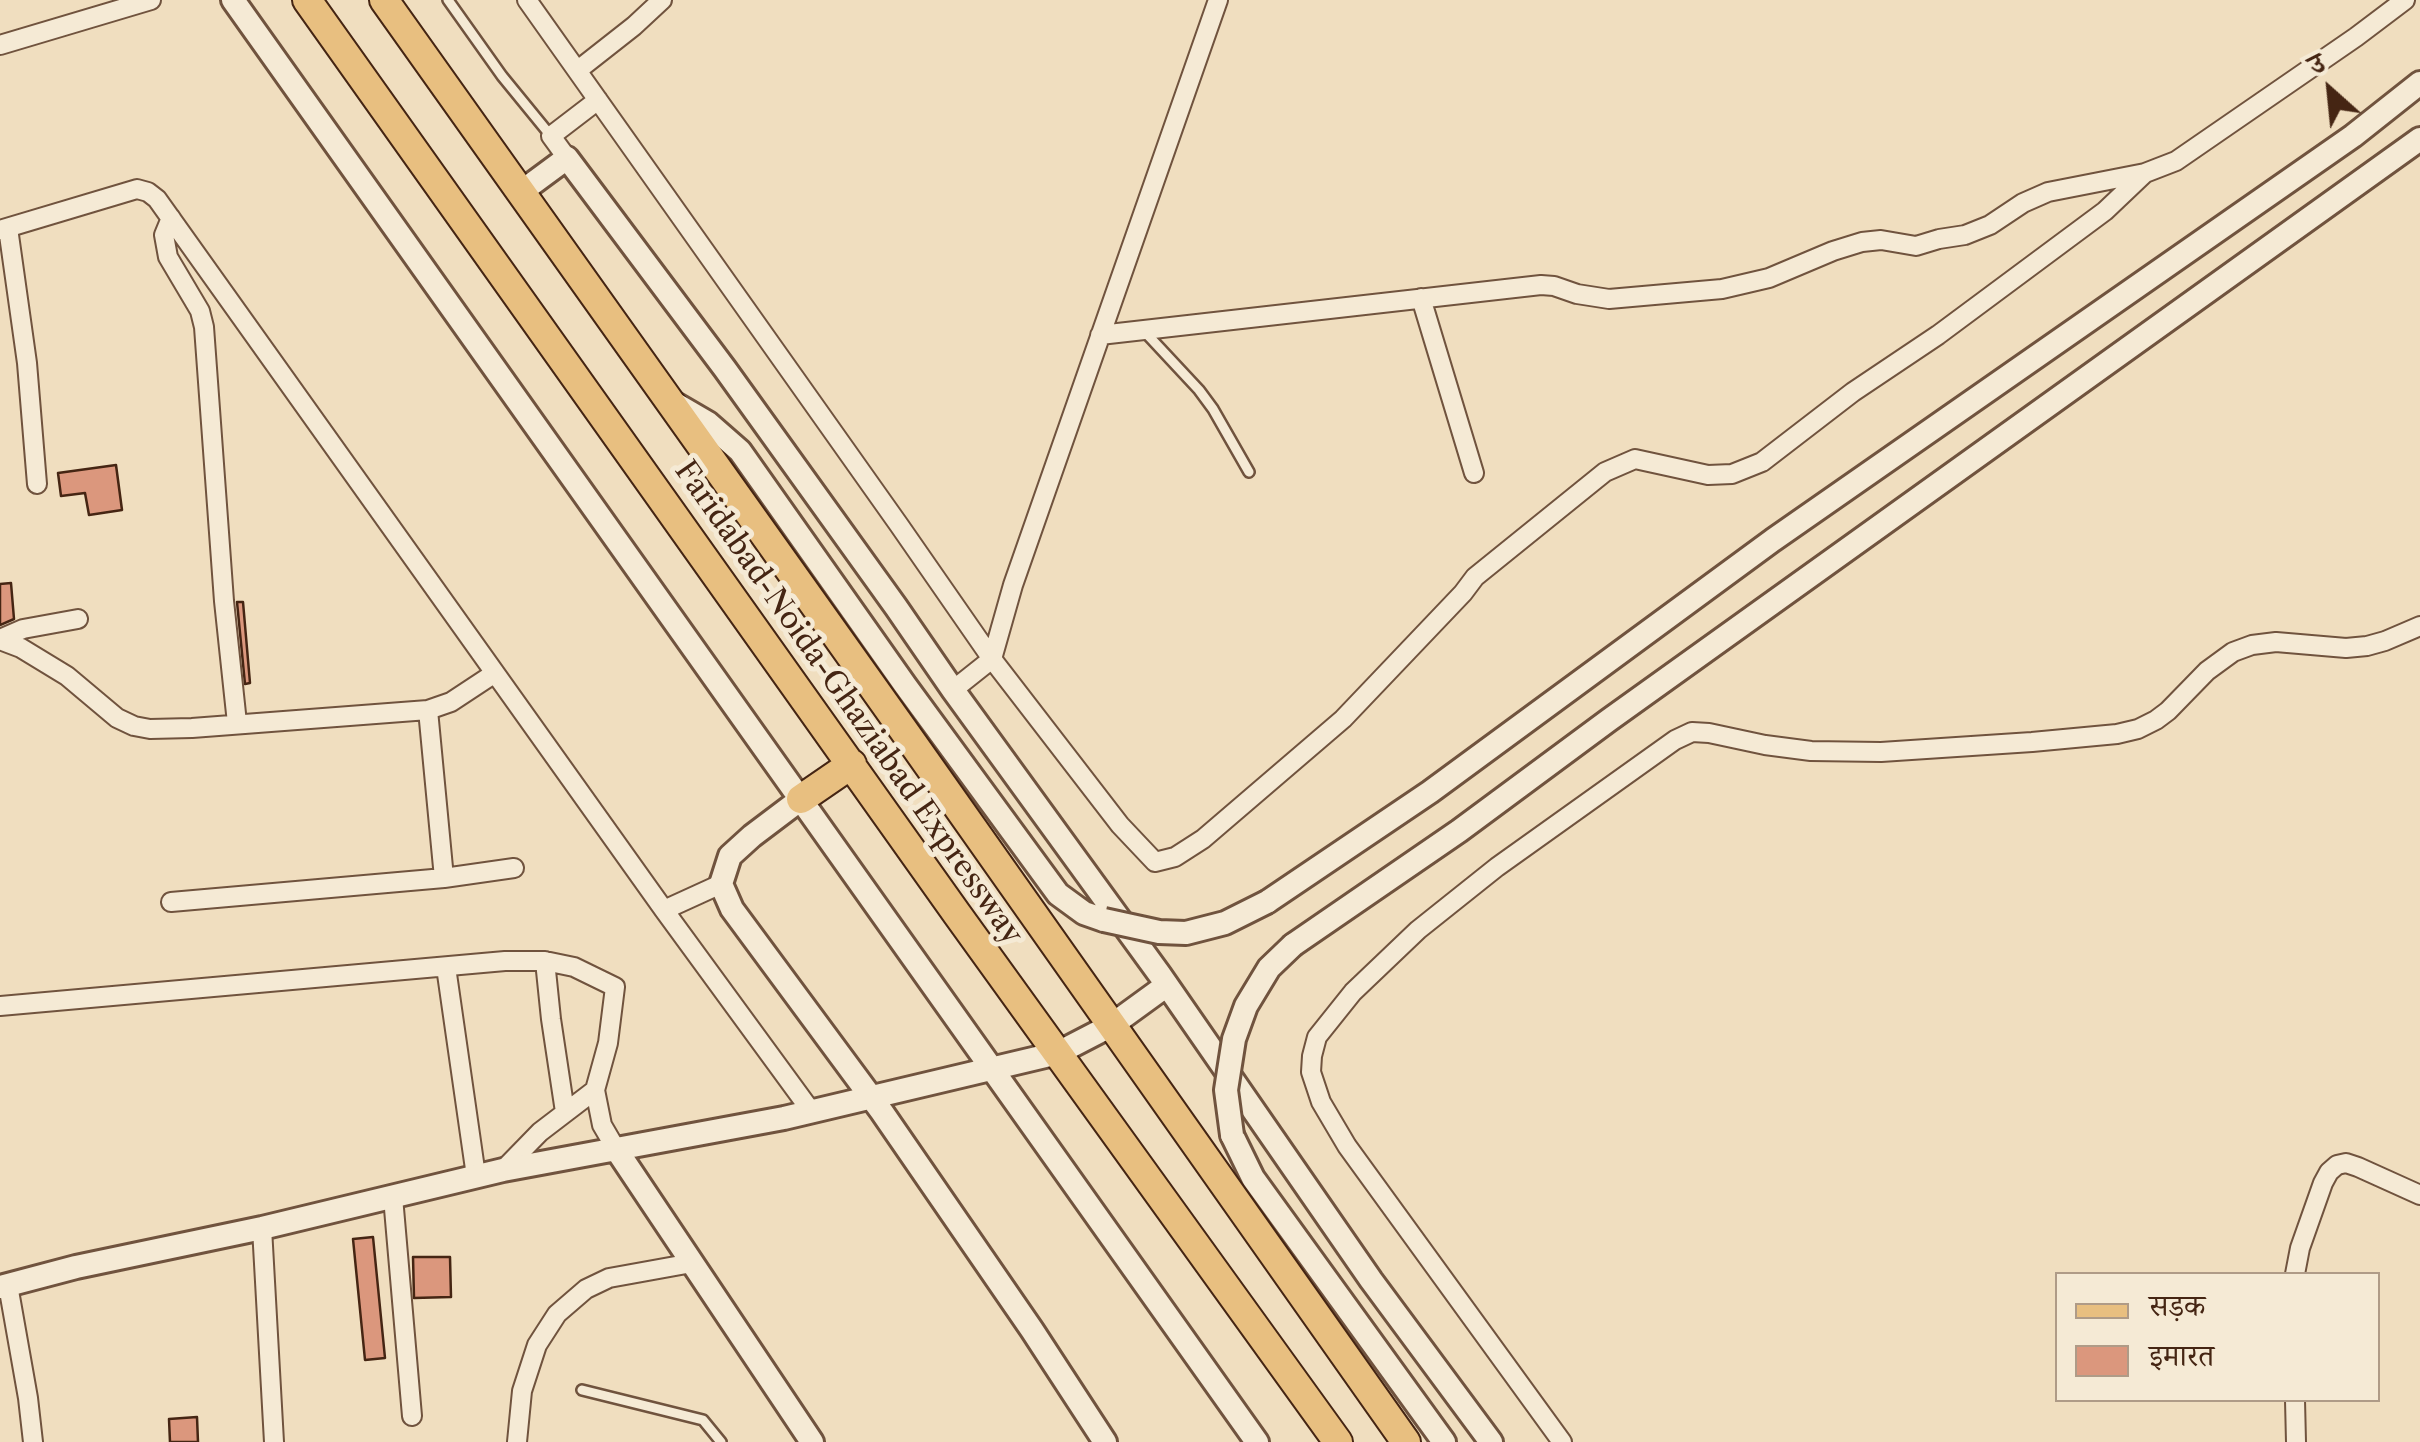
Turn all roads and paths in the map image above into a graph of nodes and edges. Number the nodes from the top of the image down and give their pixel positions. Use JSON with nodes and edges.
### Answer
{"nodes":[{"id":1,"x":151,"y":0,"type":"edge"},
{"id":2,"x":232,"y":0,"type":"edge"},
{"id":3,"x":307,"y":0,"type":"edge"},
{"id":4,"x":384,"y":0,"type":"edge"},
{"id":5,"x":448,"y":0,"type":"edge"},
{"id":6,"x":527,"y":0,"type":"edge"},
{"id":7,"x":662,"y":0,"type":"edge"},
{"id":8,"x":1218,"y":0,"type":"edge"},
{"id":9,"x":2405,"y":0,"type":"edge"},
{"id":10,"x":0,"y":45,"type":"edge"},
{"id":11,"x":578,"y":70,"type":"junction"},
{"id":12,"x":2420,"y":83,"type":"edge"},
{"id":13,"x":598,"y":100,"type":"junction"},
{"id":14,"x":551,"y":136,"type":"junction"},
{"id":15,"x":2420,"y":139,"type":"edge"},
{"id":16,"x":567,"y":158,"type":"junction"},
{"id":17,"x":2146,"y":172,"type":"junction"},
{"id":18,"x":521,"y":192,"type":"junction"},
{"id":19,"x":171,"y":218,"type":"junction"},
{"id":20,"x":4,"y":229,"type":"edge"},
{"id":21,"x":1421,"y":298,"type":"junction"},
{"id":22,"x":1142,"y":330,"type":"junction"},
{"id":23,"x":1100,"y":334,"type":"junction"},
{"id":24,"x":669,"y":400,"type":"junction"},
{"id":25,"x":1248,"y":472,"type":"dead end"},
{"id":26,"x":1474,"y":473,"type":"dead end"},
{"id":27,"x":38,"y":484,"type":"dead end"},
{"id":28,"x":78,"y":620,"type":"dead end"},
{"id":29,"x":2420,"y":626,"type":"edge"},
{"id":30,"x":0,"y":640,"type":"edge"},
{"id":31,"x":992,"y":660,"type":"junction"},
{"id":32,"x":495,"y":673,"type":"junction"},
{"id":33,"x":953,"y":690,"type":"junction"},
{"id":34,"x":428,"y":710,"type":"junction"},
{"id":35,"x":237,"y":723,"type":"junction"},
{"id":36,"x":852,"y":764,"type":"junction"},
{"id":37,"x":802,"y":799,"type":"junction"},
{"id":38,"x":514,"y":868,"type":"dead end"},
{"id":39,"x":444,"y":878,"type":"junction"},
{"id":40,"x":721,"y":884,"type":"junction"},
{"id":41,"x":171,"y":902,"type":"dead end"},
{"id":42,"x":664,"y":910,"type":"junction"},
{"id":43,"x":1114,"y":923,"type":"junction"},
{"id":44,"x":545,"y":962,"type":"junction"},
{"id":45,"x":446,"y":967,"type":"junction"},
{"id":46,"x":1167,"y":985,"type":"junction"},
{"id":47,"x":0,"y":1006,"type":"edge"},
{"id":48,"x":1112,"y":1024,"type":"junction"},
{"id":49,"x":1058,"y":1053,"type":"junction"},
{"id":50,"x":990,"y":1068,"type":"junction"},
{"id":51,"x":596,"y":1090,"type":"junction"},
{"id":52,"x":870,"y":1096,"type":"junction"},
{"id":53,"x":811,"y":1111,"type":"junction"},
{"id":54,"x":565,"y":1112,"type":"junction"},
{"id":55,"x":616,"y":1149,"type":"junction"},
{"id":56,"x":503,"y":1170,"type":"junction"},
{"id":57,"x":476,"y":1176,"type":"junction"},
{"id":58,"x":2420,"y":1195,"type":"edge"},
{"id":59,"x":392,"y":1197,"type":"junction"},
{"id":60,"x":262,"y":1228,"type":"junction"},
{"id":61,"x":692,"y":1263,"type":"junction"},
{"id":62,"x":2296,"y":1272,"type":"edge"},
{"id":63,"x":4,"y":1286,"type":"edge"},
{"id":64,"x":582,"y":1390,"type":"dead end"},
{"id":65,"x":2295,"y":1402,"type":"edge"},
{"id":66,"x":412,"y":1416,"type":"dead end"},
{"id":67,"x":33,"y":1442,"type":"edge"},
{"id":68,"x":274,"y":1442,"type":"edge"},
{"id":69,"x":517,"y":1442,"type":"edge"},
{"id":70,"x":721,"y":1442,"type":"edge"},
{"id":71,"x":812,"y":1442,"type":"edge"},
{"id":72,"x":1104,"y":1442,"type":"edge"},
{"id":73,"x":1256,"y":1442,"type":"edge"},
{"id":74,"x":1338,"y":1442,"type":"edge"},
{"id":75,"x":1406,"y":1442,"type":"edge"},
{"id":76,"x":1444,"y":1442,"type":"edge"},
{"id":77,"x":1490,"y":1442,"type":"edge"},
{"id":78,"x":1562,"y":1442,"type":"edge"},
{"id":79,"x":2296,"y":1442,"type":"edge"}],
"edges":[{"from":1,"to":10,"type":"street"},
{"from":2,"to":37,"type":"street"},
{"from":3,"to":36,"type":"main road","name":"Faridabad-Noida-Ghaziabad Expressway"},
{"from":4,"to":18,"type":"main road","name":"Faridabad-Noida-Ghaziabad Expressway"},
{"from":5,"to":14,"type":"lane"},
{"from":6,"to":11,"type":"street"},
{"from":7,"to":11,"type":"street"},
{"from":8,"to":23,"type":"street"},
{"from":9,"to":17,"type":"street"},
{"from":11,"to":13,"type":"street"},
{"from":12,"to":43,"type":"street","bridge":true},
{"from":13,"to":14,"type":"street"},
{"from":13,"to":31,"type":"street"},
{"from":14,"to":16,"type":"street"},
{"from":15,"to":76,"type":"street","bridge":true},
{"from":16,"to":18,"type":"street"},
{"from":16,"to":33,"type":"street"},
{"from":17,"to":21,"type":"street"},
{"from":17,"to":31,"type":"street"},
{"from":18,"to":24,"type":"main road","name":"Faridabad-Noida-Ghaziabad Expressway"},
{"from":19,"to":20,"type":"street"},
{"from":19,"to":32,"type":"street"},
{"from":19,"to":35,"type":"street"},
{"from":20,"to":27,"type":"street"},
{"from":21,"to":22,"type":"street"},
{"from":21,"to":26,"type":"street"},
{"from":22,"to":23,"type":"street"},
{"from":22,"to":25,"type":"lane"},
{"from":23,"to":31,"type":"street"},
{"from":24,"to":43,"type":"street"},
{"from":24,"to":48,"type":"main road","name":"Faridabad-Noida-Ghaziabad Expressway"},
{"from":28,"to":30,"type":"street"},
{"from":29,"to":78,"type":"street"},
{"from":30,"to":35,"type":"street"},
{"from":31,"to":33,"type":"street"},
{"from":32,"to":34,"type":"street"},
{"from":32,"to":42,"type":"street"},
{"from":33,"to":43,"type":"street"},
{"from":34,"to":35,"type":"street"},
{"from":34,"to":39,"type":"street"},
{"from":36,"to":37,"type":"main road"},
{"from":36,"to":49,"type":"main road","name":"Faridabad-Noida-Ghaziabad Expressway"},
{"from":37,"to":40,"type":"street"},
{"from":37,"to":50,"type":"street"},
{"from":38,"to":39,"type":"street"},
{"from":39,"to":41,"type":"street"},
{"from":40,"to":42,"type":"street"},
{"from":40,"to":52,"type":"street"},
{"from":42,"to":53,"type":"street"},
{"from":43,"to":46,"type":"street"},
{"from":44,"to":45,"type":"street"},
{"from":44,"to":51,"type":"street"},
{"from":44,"to":54,"type":"street"},
{"from":45,"to":47,"type":"street"},
{"from":45,"to":57,"type":"street"},
{"from":46,"to":48,"type":"street"},
{"from":46,"to":77,"type":"street"},
{"from":48,"to":49,"type":"street"},
{"from":48,"to":75,"type":"main road","name":"Faridabad-Noida-Ghaziabad Expressway"},
{"from":49,"to":50,"type":"street"},
{"from":49,"to":74,"type":"main road","name":"Faridabad-Noida-Ghaziabad Expressway"},
{"from":50,"to":52,"type":"street"},
{"from":50,"to":73,"type":"street"},
{"from":51,"to":54,"type":"street"},
{"from":51,"to":55,"type":"street"},
{"from":52,"to":53,"type":"street"},
{"from":52,"to":72,"type":"street"},
{"from":53,"to":55,"type":"street"},
{"from":54,"to":56,"type":"street"},
{"from":55,"to":56,"type":"street"},
{"from":55,"to":61,"type":"street"},
{"from":56,"to":57,"type":"street"},
{"from":57,"to":59,"type":"street"},
{"from":58,"to":62,"type":"street"},
{"from":59,"to":60,"type":"street"},
{"from":59,"to":66,"type":"street"},
{"from":60,"to":63,"type":"street"},
{"from":60,"to":68,"type":"street"},
{"from":61,"to":69,"type":"street"},
{"from":61,"to":71,"type":"street"},
{"from":63,"to":67,"type":"street"},
{"from":64,"to":70,"type":"lane"},
{"from":65,"to":79,"type":"street"}]}
